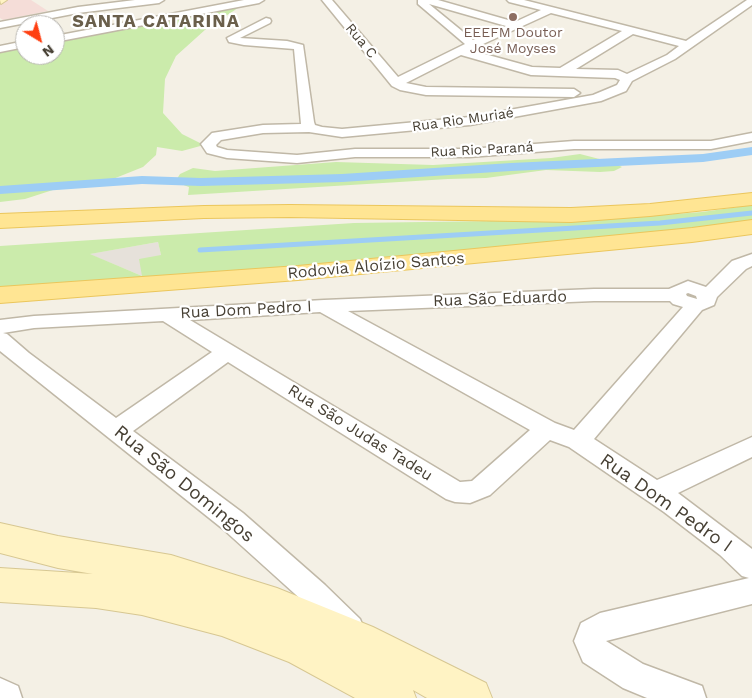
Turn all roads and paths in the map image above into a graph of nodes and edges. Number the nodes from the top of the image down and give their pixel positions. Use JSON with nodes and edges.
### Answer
{"nodes":[{"id":1,"x":159,"y":0,"type":"edge"},
{"id":2,"x":259,"y":0,"type":"edge"},
{"id":3,"x":327,"y":0,"type":"edge"},
{"id":4,"x":418,"y":0,"type":"edge"},
{"id":5,"x":427,"y":0,"type":"edge"},
{"id":6,"x":512,"y":0,"type":"edge"},
{"id":7,"x":750,"y":6,"type":"edge"},
{"id":8,"x":96,"y":7,"type":"junction"},
{"id":9,"x":550,"y":10,"type":"junction"},
{"id":10,"x":266,"y":21,"type":"dead end"},
{"id":11,"x":0,"y":25,"type":"edge"},
{"id":12,"x":516,"y":25,"type":"junction"},
{"id":13,"x":124,"y":26,"type":"junction"},
{"id":14,"x":630,"y":31,"type":"junction"},
{"id":15,"x":65,"y":37,"type":"edge"},
{"id":16,"x":688,"y":44,"type":"junction"},
{"id":17,"x":472,"y":45,"type":"junction"},
{"id":18,"x":15,"y":46,"type":"edge"},
{"id":19,"x":2,"y":49,"type":"dead end"},
{"id":20,"x":461,"y":51,"type":"junction"},
{"id":21,"x":561,"y":72,"type":"junction"},
{"id":22,"x":627,"y":79,"type":"junction"},
{"id":23,"x":396,"y":83,"type":"junction"},
{"id":24,"x":610,"y":94,"type":"junction"},
{"id":25,"x":309,"y":128,"type":"junction"},
{"id":26,"x":752,"y":138,"type":"edge"},
{"id":27,"x":212,"y":150,"type":"joint"},
{"id":28,"x":752,"y":199,"type":"edge"},
{"id":29,"x":374,"y":213,"type":"junction"},
{"id":30,"x":0,"y":221,"type":"edge"},
{"id":31,"x":752,"y":227,"type":"edge"},
{"id":32,"x":0,"y":239,"type":"edge"},
{"id":33,"x":752,"y":260,"type":"edge"},
{"id":34,"x":55,"y":292,"type":"junction"},
{"id":35,"x":0,"y":295,"type":"edge"},
{"id":36,"x":693,"y":299,"type":"junction"},
{"id":37,"x":324,"y":306,"type":"junction"},
{"id":38,"x":0,"y":312,"type":"edge"},
{"id":39,"x":166,"y":314,"type":"junction"},
{"id":40,"x":0,"y":327,"type":"edge"},
{"id":41,"x":0,"y":339,"type":"edge"},
{"id":42,"x":228,"y":351,"type":"junction"},
{"id":43,"x":117,"y":430,"type":"junction"},
{"id":44,"x":547,"y":430,"type":"junction"},
{"id":45,"x":578,"y":441,"type":"junction"},
{"id":46,"x":752,"y":446,"type":"edge"},
{"id":47,"x":656,"y":492,"type":"junction"},
{"id":48,"x":0,"y":538,"type":"edge"},
{"id":49,"x":752,"y":567,"type":"edge"},
{"id":50,"x":0,"y":585,"type":"edge"},
{"id":51,"x":752,"y":591,"type":"edge"},
{"id":52,"x":359,"y":640,"type":"junction"},
{"id":53,"x":0,"y":694,"type":"edge"},
{"id":54,"x":6,"y":698,"type":"edge"},
{"id":55,"x":395,"y":698,"type":"edge"},
{"id":56,"x":471,"y":698,"type":"edge"},
{"id":57,"x":690,"y":698,"type":"edge"}],
"edges":[{"from":1,"to":8,"type":"street"},
{"from":2,"to":13,"type":"street"},
{"from":3,"to":23,"type":"street","name":"Rua C"},
{"from":4,"to":17,"type":"street"},
{"from":5,"to":12,"type":"street"},
{"from":6,"to":9,"type":"street"},
{"from":7,"to":16,"type":"street","name":"Rua Rio Muriaé"},
{"from":8,"to":11,"type":"street"},
{"from":8,"to":13,"type":"street"},
{"from":9,"to":12,"type":"street"},
{"from":9,"to":14,"type":"street"},
{"from":10,"to":25,"type":"street"},
{"from":12,"to":17,"type":"street"},
{"from":13,"to":15,"type":"street"},
{"from":14,"to":16,"type":"street"},
{"from":14,"to":21,"type":"street"},
{"from":16,"to":22,"type":"street","name":"Rua Rio Muriaé"},
{"from":17,"to":20,"type":"street"},
{"from":18,"to":19,"type":"street"},
{"from":20,"to":21,"type":"street"},
{"from":20,"to":23,"type":"street"},
{"from":21,"to":22,"type":"street"},
{"from":22,"to":24,"type":"street","name":"Rua Rio Muriaé"},
{"from":23,"to":24,"type":"street"},
{"from":24,"to":25,"type":"street","name":"Rua Rio Muriaé"},
{"from":25,"to":27,"type":"street","name":"Rua Rio Muriaé"},
{"from":26,"to":27,"type":"street","name":"Rua Rio Paraná"},
{"from":28,"to":29,"type":"main road"},
{"from":29,"to":30,"type":"main road"},
{"from":29,"to":32,"type":"main road"},
{"from":31,"to":34,"type":"main road","name":"Rodovia Aloízio Santos"},
{"from":33,"to":36,"type":"street"},
{"from":34,"to":35,"type":"main road","name":"Rodovia Aloízio Santos"},
{"from":34,"to":38,"type":"main road"},
{"from":36,"to":37,"type":"street","name":"Rua São Eduardo"},
{"from":36,"to":45,"type":"street"},
{"from":37,"to":39,"type":"street","name":"Rua Dom Pedro I"},
{"from":37,"to":44,"type":"street","name":"Rua Dom Pedro I"},
{"from":39,"to":40,"type":"street","name":"Rua Dom Pedro I"},
{"from":39,"to":42,"type":"street","name":"Rua São Judas Tadeu"},
{"from":41,"to":43,"type":"street","name":"Rua São Domingos"},
{"from":42,"to":43,"type":"street"},
{"from":42,"to":44,"type":"street","name":"Rua São Judas Tadeu"},
{"from":43,"to":52,"type":"street","name":"Rua São Domingos"},
{"from":44,"to":45,"type":"street","name":"Rua Dom Pedro I"},
{"from":45,"to":47,"type":"street","name":"Rua Dom Pedro I"},
{"from":46,"to":47,"type":"street"},
{"from":47,"to":49,"type":"street","name":"Rua Dom Pedro I"},
{"from":48,"to":52,"type":"main road"},
{"from":50,"to":55,"type":"main road"},
{"from":51,"to":57,"type":"street"},
{"from":52,"to":56,"type":"main road"},
{"from":53,"to":54,"type":"street"}]}
